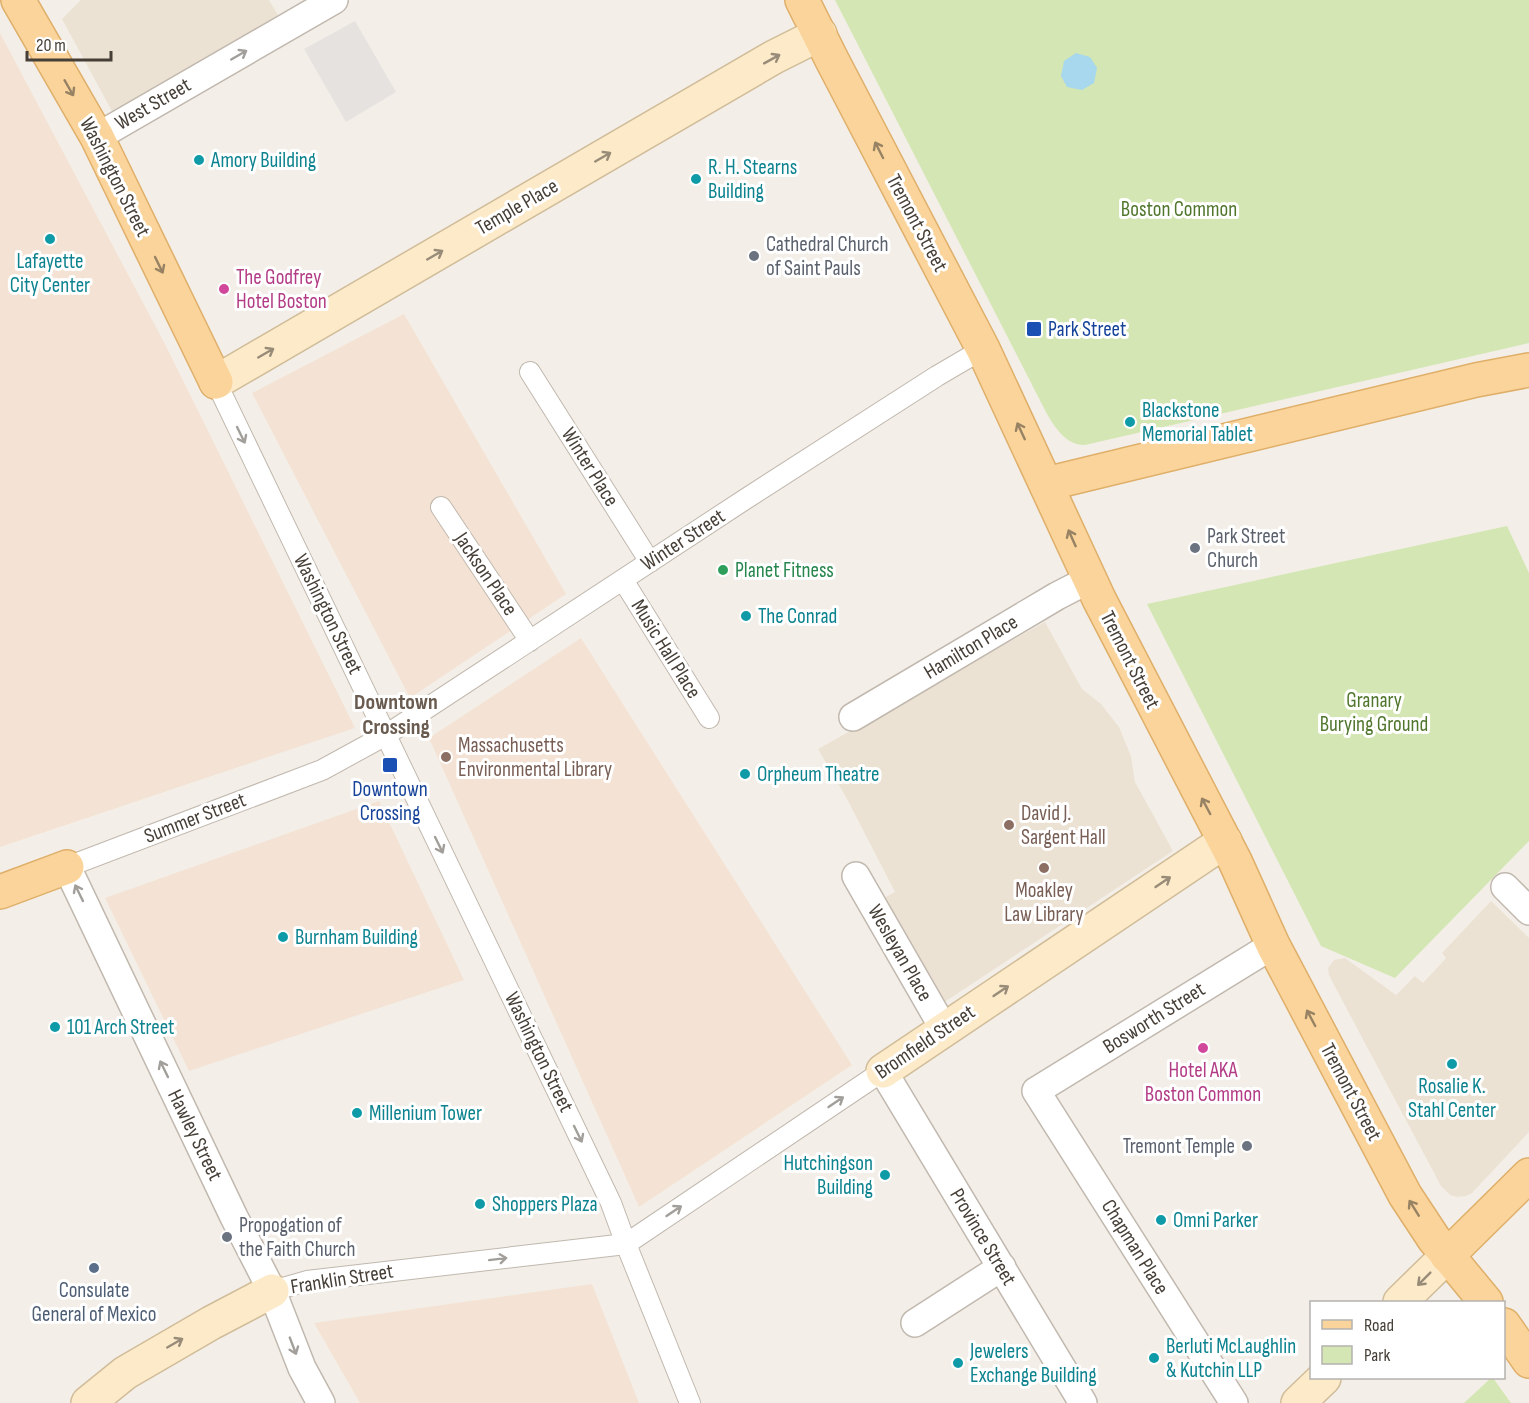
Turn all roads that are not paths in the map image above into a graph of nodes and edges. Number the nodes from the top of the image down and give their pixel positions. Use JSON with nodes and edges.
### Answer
{"nodes":[{"id":1,"x":19,"y":0,"type":"edge"},
{"id":2,"x":334,"y":0,"type":"edge"},
{"id":3,"x":802,"y":0,"type":"edge"},
{"id":4,"x":820,"y":34,"type":"junction"},
{"id":5,"x":98,"y":137,"type":"junction"},
{"id":6,"x":983,"y":349,"type":"junction"},
{"id":7,"x":1529,"y":370,"type":"edge"},
{"id":8,"x":530,"y":372,"type":"dead end"},
{"id":9,"x":216,"y":382,"type":"junction"},
{"id":10,"x":1046,"y":484,"type":"junction"},
{"id":11,"x":441,"y":507,"type":"dead end"},
{"id":12,"x":650,"y":562,"type":"junction"},
{"id":13,"x":623,"y":579,"type":"junction"},
{"id":14,"x":1090,"y":579,"type":"junction"},
{"id":15,"x":530,"y":641,"type":"junction"},
{"id":16,"x":853,"y":717,"type":"dead end"},
{"id":17,"x":709,"y":718,"type":"dead end"},
{"id":18,"x":386,"y":735,"type":"junction"},
{"id":19,"x":1225,"y":841,"type":"junction"},
{"id":20,"x":67,"y":867,"type":"junction"},
{"id":21,"x":856,"y":876,"type":"dead end"},
{"id":22,"x":1505,"y":887,"type":"dead end"},
{"id":23,"x":0,"y":892,"type":"edge"},
{"id":24,"x":1529,"y":911,"type":"edge"},
{"id":25,"x":1273,"y":945,"type":"junction"},
{"id":26,"x":944,"y":1029,"type":"junction"},
{"id":27,"x":883,"y":1071,"type":"junction"},
{"id":28,"x":1036,"y":1091,"type":"joint"},
{"id":29,"x":1529,"y":1175,"type":"edge"},
{"id":30,"x":626,"y":1244,"type":"junction"},
{"id":31,"x":1448,"y":1256,"type":"junction"},
{"id":32,"x":1002,"y":1267,"type":"junction"},
{"id":33,"x":272,"y":1291,"type":"junction"},
{"id":34,"x":1401,"y":1301,"type":"edge"},
{"id":35,"x":1485,"y":1301,"type":"edge"},
{"id":36,"x":915,"y":1323,"type":"dead end"},
{"id":37,"x":1505,"y":1327,"type":"edge"},
{"id":38,"x":1529,"y":1361,"type":"edge"},
{"id":39,"x":1322,"y":1379,"type":"edge"},
{"id":40,"x":88,"y":1403,"type":"edge"},
{"id":41,"x":321,"y":1403,"type":"edge"},
{"id":42,"x":690,"y":1403,"type":"edge"},
{"id":43,"x":1083,"y":1403,"type":"edge"},
{"id":44,"x":1234,"y":1403,"type":"edge"},
{"id":45,"x":1298,"y":1403,"type":"edge"}],
"edges":[{"from":1,"to":5,"type":"main road","name":"Washington Street","one_way":true},
{"from":5,"to":2,"type":"street","name":"West Street","one_way":true},
{"from":3,"to":4,"type":"main road","name":"Tremont Street"},
{"from":6,"to":4,"type":"main road","name":"Tremont Street","one_way":true},
{"from":9,"to":4,"type":"main road","name":"Temple Place","one_way":true},
{"from":5,"to":9,"type":"main road","name":"Washington Street","one_way":true},
{"from":10,"to":6,"type":"main road","name":"Tremont Street","one_way":true},
{"from":6,"to":12,"type":"street","name":"Winter Street"},
{"from":7,"to":10,"type":"main road"},
{"from":8,"to":12,"type":"street","name":"Winter Place"},
{"from":9,"to":18,"type":"street","name":"Washington Street","one_way":true},
{"from":14,"to":10,"type":"main road","name":"Tremont Street","one_way":true},
{"from":11,"to":15,"type":"street","name":"Jackson Place"},
{"from":12,"to":13,"type":"street","name":"Winter Street"},
{"from":13,"to":15,"type":"street","name":"Winter Street"},
{"from":13,"to":17,"type":"street","name":"Music Hall Place"},
{"from":14,"to":16,"type":"street","name":"Hamilton Place"},
{"from":19,"to":14,"type":"main road","name":"Tremont Street","one_way":true},
{"from":15,"to":18,"type":"street","name":"Winter Street"},
{"from":18,"to":20,"type":"street","name":"Summer Street"},
{"from":18,"to":30,"type":"street","name":"Washington Street","one_way":true},
{"from":19,"to":25,"type":"main road","name":"Tremont Street"},
{"from":26,"to":19,"type":"main road","name":"Bromfield Street","one_way":true},
{"from":20,"to":23,"type":"main road","name":"Summer Street"},
{"from":33,"to":20,"type":"street","name":"Hawley Street","one_way":true},
{"from":21,"to":26,"type":"street","name":"Wesleyan Place"},
{"from":22,"to":24,"type":"street"},
{"from":25,"to":28,"type":"street","name":"Bosworth Street"},
{"from":31,"to":25,"type":"main road","name":"Tremont Street","one_way":true},
{"from":26,"to":27,"type":"main road","name":"Bromfield Street"},
{"from":30,"to":27,"type":"street","name":"Bromfield Street","one_way":true},
{"from":27,"to":32,"type":"street","name":"Province Street"},
{"from":28,"to":44,"type":"street","name":"Chapman Place"},
{"from":29,"to":31,"type":"main road"},
{"from":33,"to":30,"type":"street","name":"Franklin Street","one_way":true},
{"from":30,"to":42,"type":"street","name":"Washington Street"},
{"from":31,"to":34,"type":"main road","one_way":true},
{"from":31,"to":35,"type":"main road","name":"Tremont Street"},
{"from":32,"to":36,"type":"street"},
{"from":32,"to":43,"type":"street","name":"Province Street"},
{"from":40,"to":33,"type":"main road","name":"Franklin Street","one_way":true},
{"from":33,"to":41,"type":"street","name":"Hawley Street","one_way":true},
{"from":37,"to":38,"type":"main road"},
{"from":39,"to":45,"type":"main road"}]}
